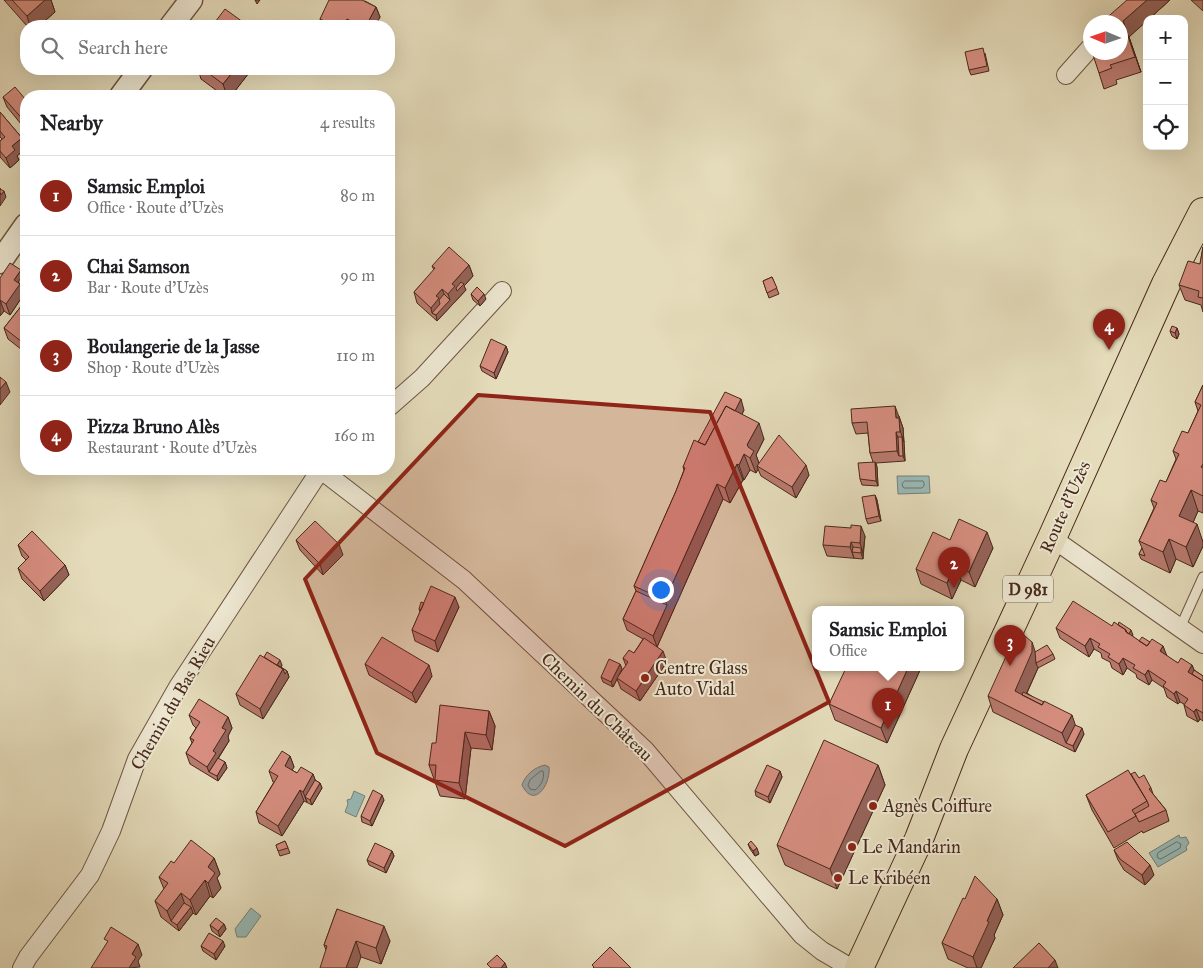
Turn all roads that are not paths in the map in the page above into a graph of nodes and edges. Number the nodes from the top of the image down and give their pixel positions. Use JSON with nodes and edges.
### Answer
{"nodes":[{"id":1,"x":191,"y":0,"type":"edge"},
{"id":2,"x":176,"y":20,"type":"edge"},
{"id":3,"x":1083,"y":56,"type":"edge"},
{"id":4,"x":137,"y":75,"type":"edge"},
{"id":5,"x":1066,"y":75,"type":"dead end"},
{"id":6,"x":125,"y":90,"type":"edge"},
{"id":7,"x":1203,"y":212,"type":"edge"},
{"id":8,"x":20,"y":239,"type":"edge"},
{"id":9,"x":0,"y":262,"type":"edge"},
{"id":10,"x":502,"y":291,"type":"dead end"},
{"id":11,"x":395,"y":402,"type":"edge"},
{"id":12,"x":316,"y":475,"type":"edge"},
{"id":13,"x":328,"y":475,"type":"edge"},
{"id":14,"x":1052,"y":538,"type":"junction"},
{"id":15,"x":1203,"y":576,"type":"edge"},
{"id":16,"x":1180,"y":628,"type":"junction"},
{"id":17,"x":1203,"y":644,"type":"edge"},
{"id":18,"x":22,"y":968,"type":"edge"},
{"id":19,"x":851,"y":968,"type":"edge"},
{"id":20,"x":859,"y":968,"type":"edge"}],
"edges":[{"from":1,"to":2,"type":"street"},
{"from":3,"to":5,"type":"street"},
{"from":4,"to":6,"type":"street"},
{"from":7,"to":14,"type":"main road","name":"Route d'Uzès","number":"D 981"},
{"from":8,"to":9,"type":"street"},
{"from":10,"to":11,"type":"street"},
{"from":12,"to":18,"type":"street","name":"Chemin du Bas Rieu"},
{"from":13,"to":19,"type":"street","name":"Chemin du Château"},
{"from":14,"to":16,"type":"street"},
{"from":14,"to":20,"type":"main road","name":"Route d'Uzès","number":"D 981"},
{"from":15,"to":16,"type":"lane"},
{"from":16,"to":17,"type":"street"}]}
